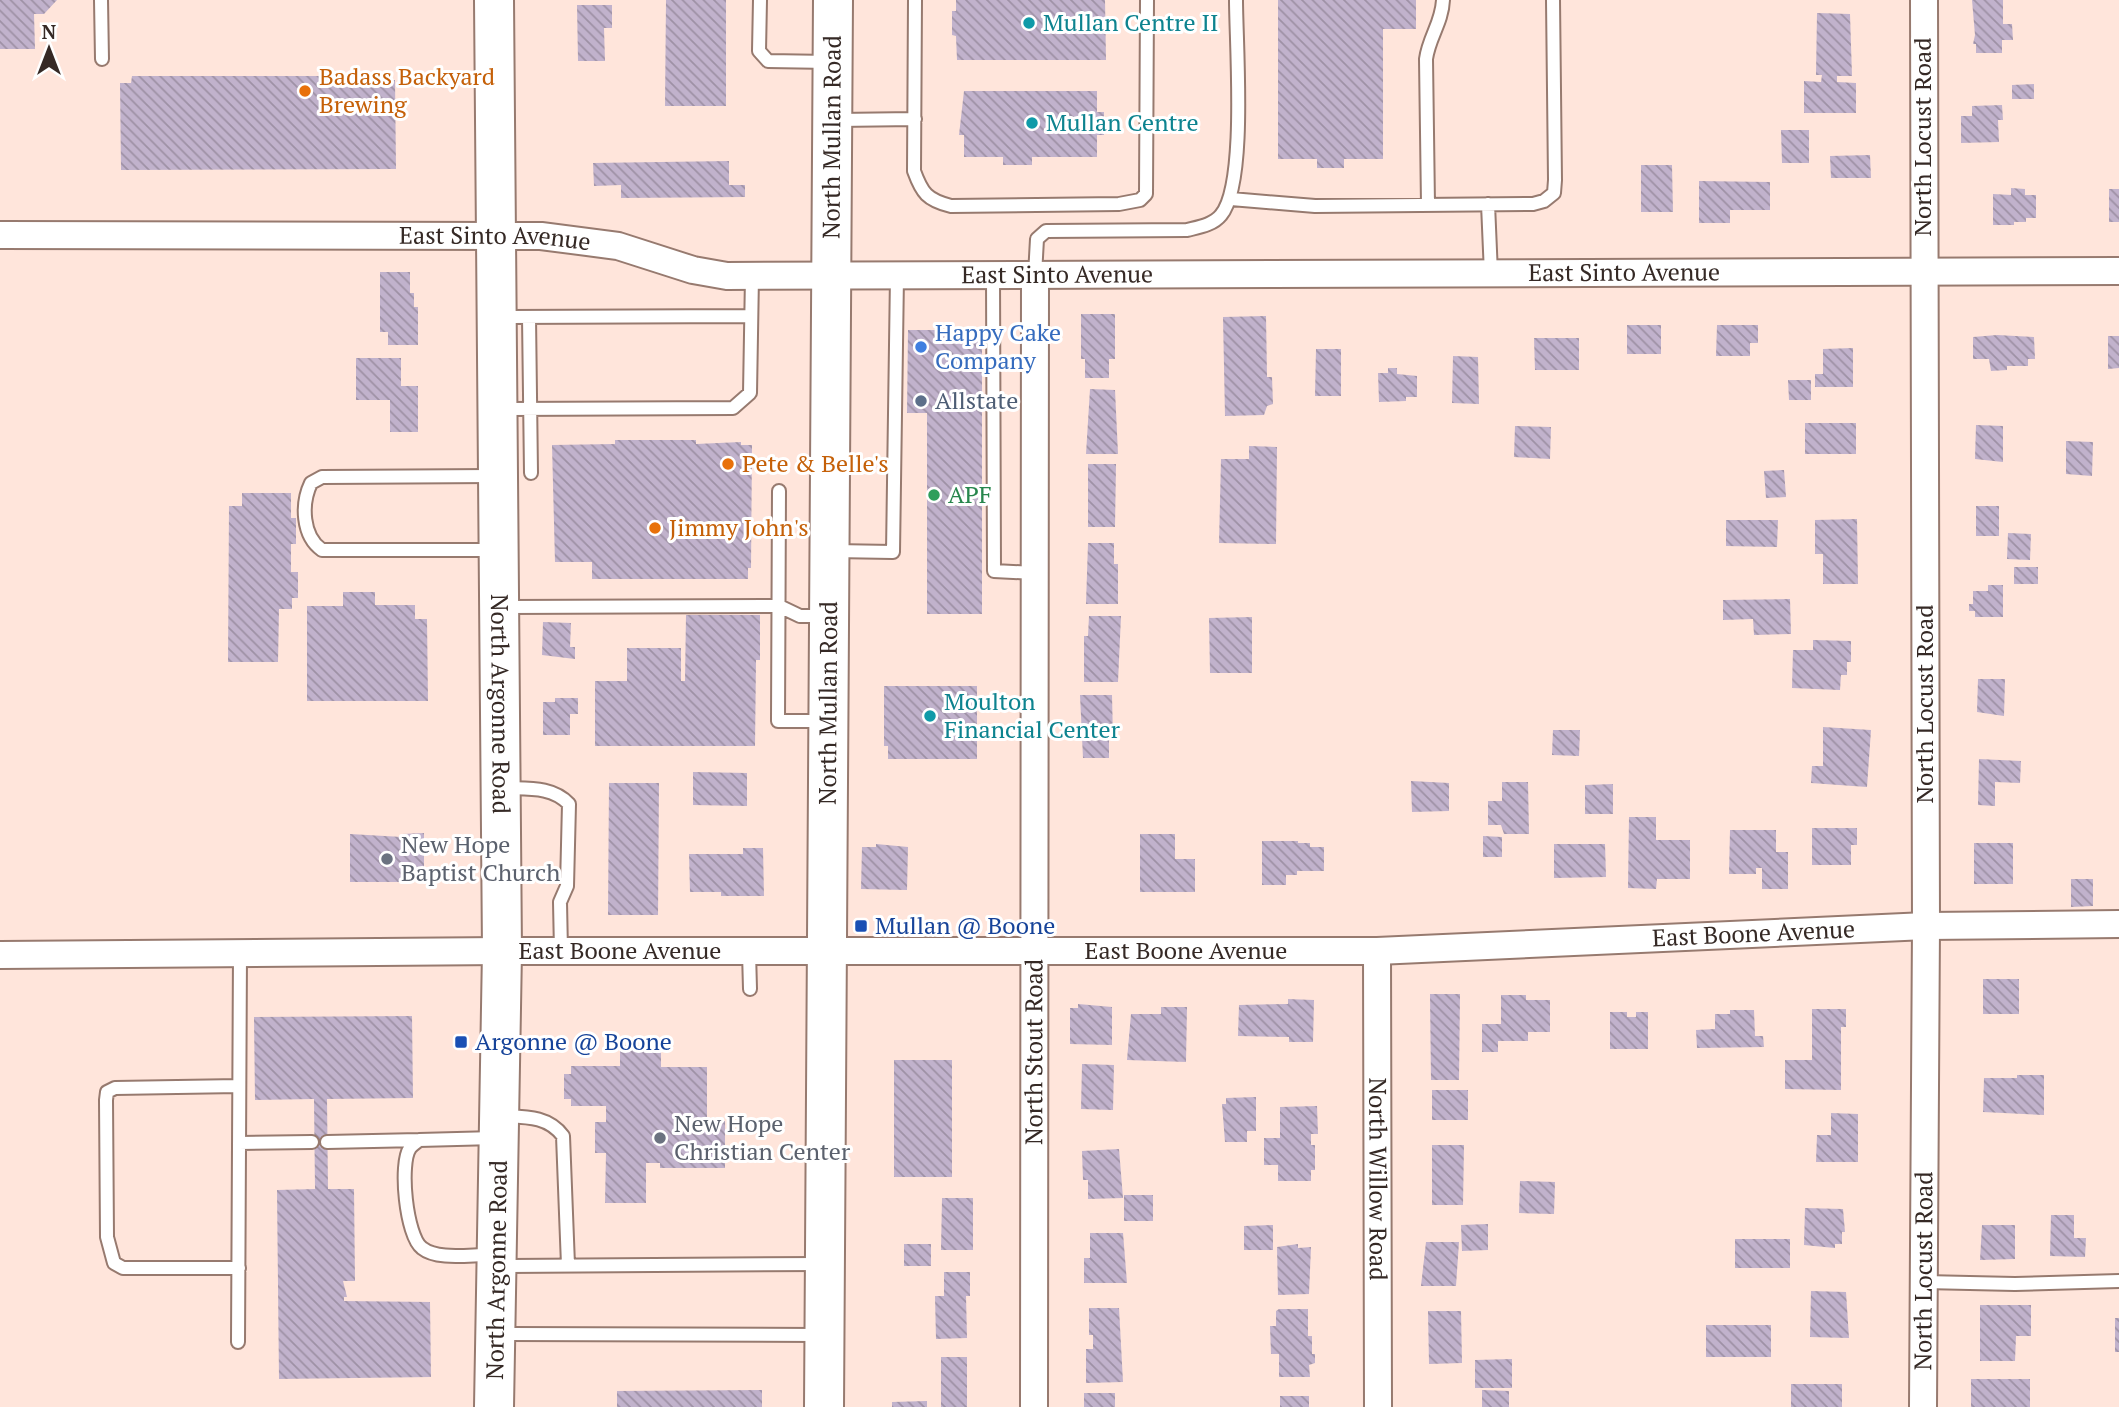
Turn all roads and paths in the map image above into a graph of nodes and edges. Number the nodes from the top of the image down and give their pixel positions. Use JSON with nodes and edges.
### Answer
{"nodes":[{"id":1,"x":101,"y":0,"type":"edge"},
{"id":2,"x":494,"y":0,"type":"edge"},
{"id":3,"x":760,"y":0,"type":"edge"},
{"id":4,"x":833,"y":0,"type":"edge"},
{"id":5,"x":915,"y":0,"type":"edge"},
{"id":6,"x":1147,"y":0,"type":"edge"},
{"id":7,"x":1236,"y":0,"type":"edge"},
{"id":8,"x":1443,"y":0,"type":"edge"},
{"id":9,"x":1553,"y":0,"type":"edge"},
{"id":10,"x":1924,"y":0,"type":"edge"},
{"id":11,"x":102,"y":59,"type":"dead end"},
{"id":12,"x":834,"y":62,"type":"junction"},
{"id":13,"x":915,"y":119,"type":"junction"},
{"id":14,"x":834,"y":120,"type":"junction"},
{"id":15,"x":1231,"y":199,"type":"junction"},
{"id":16,"x":1428,"y":205,"type":"junction"},
{"id":17,"x":1488,"y":205,"type":"junction"},
{"id":18,"x":0,"y":235,"type":"edge"},
{"id":19,"x":494,"y":236,"type":"junction"},
{"id":20,"x":1923,"y":271,"type":"junction"},
{"id":21,"x":2119,"y":271,"type":"edge"},
{"id":22,"x":1491,"y":274,"type":"junction"},
{"id":23,"x":752,"y":275,"type":"junction"},
{"id":24,"x":993,"y":275,"type":"junction"},
{"id":25,"x":1035,"y":275,"type":"junction"},
{"id":26,"x":833,"y":276,"type":"junction"},
{"id":27,"x":897,"y":276,"type":"junction"},
{"id":28,"x":751,"y":316,"type":"junction"},
{"id":29,"x":512,"y":317,"type":"junction"},
{"id":30,"x":513,"y":409,"type":"junction"},
{"id":31,"x":514,"y":474,"type":"junction"},
{"id":32,"x":779,"y":491,"type":"dead end"},
{"id":33,"x":498,"y":550,"type":"junction"},
{"id":34,"x":830,"y":551,"type":"junction"},
{"id":35,"x":1034,"y":573,"type":"junction"},
{"id":36,"x":779,"y":606,"type":"junction"},
{"id":37,"x":498,"y":607,"type":"junction"},
{"id":38,"x":829,"y":617,"type":"junction"},
{"id":39,"x":828,"y":721,"type":"junction"},
{"id":40,"x":500,"y":788,"type":"junction"},
{"id":41,"x":2119,"y":924,"type":"edge"},
{"id":42,"x":1926,"y":926,"type":"junction"},
{"id":43,"x":502,"y":951,"type":"junction"},
{"id":44,"x":561,"y":951,"type":"junction"},
{"id":45,"x":1377,"y":951,"type":"junction"},
{"id":46,"x":749,"y":952,"type":"junction"},
{"id":47,"x":825,"y":952,"type":"junction"},
{"id":48,"x":1033,"y":952,"type":"junction"},
{"id":49,"x":240,"y":954,"type":"junction"},
{"id":50,"x":0,"y":955,"type":"edge"},
{"id":51,"x":750,"y":989,"type":"dead end"},
{"id":52,"x":239,"y":1086,"type":"junction"},
{"id":53,"x":499,"y":1127,"type":"junction"},
{"id":54,"x":419,"y":1140,"type":"junction"},
{"id":55,"x":312,"y":1142,"type":"dead end"},
{"id":56,"x":327,"y":1142,"type":"dead end"},
{"id":57,"x":239,"y":1143,"type":"junction"},
{"id":58,"x":497,"y":1260,"type":"junction"},
{"id":59,"x":824,"y":1264,"type":"junction"},
{"id":60,"x":568,"y":1265,"type":"junction"},
{"id":61,"x":239,"y":1268,"type":"junction"},
{"id":62,"x":2119,"y":1281,"type":"edge"},
{"id":63,"x":1924,"y":1282,"type":"junction"},
{"id":64,"x":496,"y":1334,"type":"junction"},
{"id":65,"x":824,"y":1335,"type":"junction"},
{"id":66,"x":238,"y":1342,"type":"dead end"},
{"id":67,"x":494,"y":1407,"type":"edge"},
{"id":68,"x":824,"y":1407,"type":"edge"},
{"id":69,"x":1034,"y":1407,"type":"edge"},
{"id":70,"x":1378,"y":1407,"type":"edge"},
{"id":71,"x":1923,"y":1407,"type":"edge"}],
"edges":[{"from":1,"to":11,"type":"lane"},
{"from":2,"to":19,"type":"main road","name":"North Argonne Road"},
{"from":3,"to":12,"type":"lane"},
{"from":4,"to":12,"type":"main road","name":"North Mullan Road"},
{"from":5,"to":13,"type":"lane"},
{"from":6,"to":13,"type":"lane"},
{"from":7,"to":15,"type":"lane"},
{"from":8,"to":16,"type":"lane"},
{"from":9,"to":17,"type":"lane"},
{"from":10,"to":20,"type":"street","name":"North Locust Road"},
{"from":12,"to":14,"type":"main road","name":"North Mullan Road"},
{"from":13,"to":14,"type":"lane"},
{"from":14,"to":26,"type":"main road","name":"North Mullan Road"},
{"from":15,"to":16,"type":"lane"},
{"from":15,"to":25,"type":"lane"},
{"from":16,"to":17,"type":"lane"},
{"from":17,"to":22,"type":"lane"},
{"from":18,"to":19,"type":"street","name":"East Sinto Avenue"},
{"from":19,"to":23,"type":"street","name":"East Sinto Avenue"},
{"from":19,"to":29,"type":"main road","name":"North Argonne Road"},
{"from":20,"to":21,"type":"street","name":"East Sinto Avenue"},
{"from":20,"to":22,"type":"street","name":"East Sinto Avenue"},
{"from":20,"to":42,"type":"street","name":"North Locust Road"},
{"from":22,"to":25,"type":"street","name":"East Sinto Avenue"},
{"from":23,"to":26,"type":"street","name":"East Sinto Avenue"},
{"from":23,"to":28,"type":"lane"},
{"from":24,"to":25,"type":"street","name":"East Sinto Avenue"},
{"from":24,"to":27,"type":"street","name":"East Sinto Avenue"},
{"from":24,"to":35,"type":"lane"},
{"from":25,"to":35,"type":"street","name":"North Stout Road"},
{"from":26,"to":27,"type":"street","name":"East Sinto Avenue"},
{"from":26,"to":34,"type":"main road","name":"North Mullan Road"},
{"from":27,"to":34,"type":"lane"},
{"from":28,"to":29,"type":"lane"},
{"from":28,"to":30,"type":"lane"},
{"from":29,"to":30,"type":"main road","name":"North Argonne Road"},
{"from":30,"to":31,"type":"main road","name":"North Argonne Road"},
{"from":31,"to":33,"type":"main road","name":"North Argonne Road"},
{"from":31,"to":33,"type":"lane"},
{"from":32,"to":36,"type":"lane"},
{"from":33,"to":37,"type":"main road","name":"North Argonne Road"},
{"from":34,"to":38,"type":"main road","name":"North Mullan Road"},
{"from":35,"to":48,"type":"street","name":"North Stout Road"},
{"from":36,"to":37,"type":"lane"},
{"from":36,"to":38,"type":"lane"},
{"from":36,"to":39,"type":"lane"},
{"from":37,"to":40,"type":"main road","name":"North Argonne Road"},
{"from":38,"to":39,"type":"main road","name":"North Mullan Road"},
{"from":39,"to":47,"type":"main road","name":"North Mullan Road"},
{"from":40,"to":43,"type":"main road","name":"North Argonne Road"},
{"from":40,"to":44,"type":"lane"},
{"from":41,"to":42,"type":"street","name":"East Boone Avenue"},
{"from":42,"to":45,"type":"street","name":"East Boone Avenue"},
{"from":42,"to":63,"type":"street","name":"North Locust Road"},
{"from":43,"to":44,"type":"street","name":"East Boone Avenue"},
{"from":43,"to":49,"type":"street","name":"East Boone Avenue"},
{"from":43,"to":53,"type":"main road","name":"North Argonne Road"},
{"from":44,"to":46,"type":"street","name":"East Boone Avenue"},
{"from":45,"to":48,"type":"street","name":"East Boone Avenue"},
{"from":45,"to":70,"type":"street","name":"North Willow Road"},
{"from":46,"to":47,"type":"street","name":"East Boone Avenue"},
{"from":46,"to":51,"type":"lane"},
{"from":47,"to":48,"type":"street","name":"East Boone Avenue"},
{"from":47,"to":59,"type":"main road","name":"North Mullan Road"},
{"from":48,"to":69,"type":"street","name":"North Stout Road"},
{"from":49,"to":50,"type":"street","name":"East Boone Avenue"},
{"from":49,"to":52,"type":"lane"},
{"from":52,"to":57,"type":"lane"},
{"from":52,"to":61,"type":"lane"},
{"from":53,"to":54,"type":"lane"},
{"from":53,"to":58,"type":"main road","name":"North Argonne Road"},
{"from":53,"to":60,"type":"lane"},
{"from":54,"to":56,"type":"lane"},
{"from":54,"to":58,"type":"lane"},
{"from":55,"to":57,"type":"lane"},
{"from":57,"to":61,"type":"lane"},
{"from":58,"to":60,"type":"lane"},
{"from":58,"to":64,"type":"main road","name":"North Argonne Road"},
{"from":59,"to":60,"type":"lane"},
{"from":59,"to":65,"type":"main road","name":"North Mullan Road"},
{"from":61,"to":66,"type":"lane"},
{"from":62,"to":63,"type":"lane"},
{"from":63,"to":71,"type":"street","name":"North Locust Road"},
{"from":64,"to":65,"type":"lane"},
{"from":64,"to":67,"type":"main road","name":"North Argonne Road"},
{"from":65,"to":68,"type":"main road","name":"North Mullan Road"}]}
